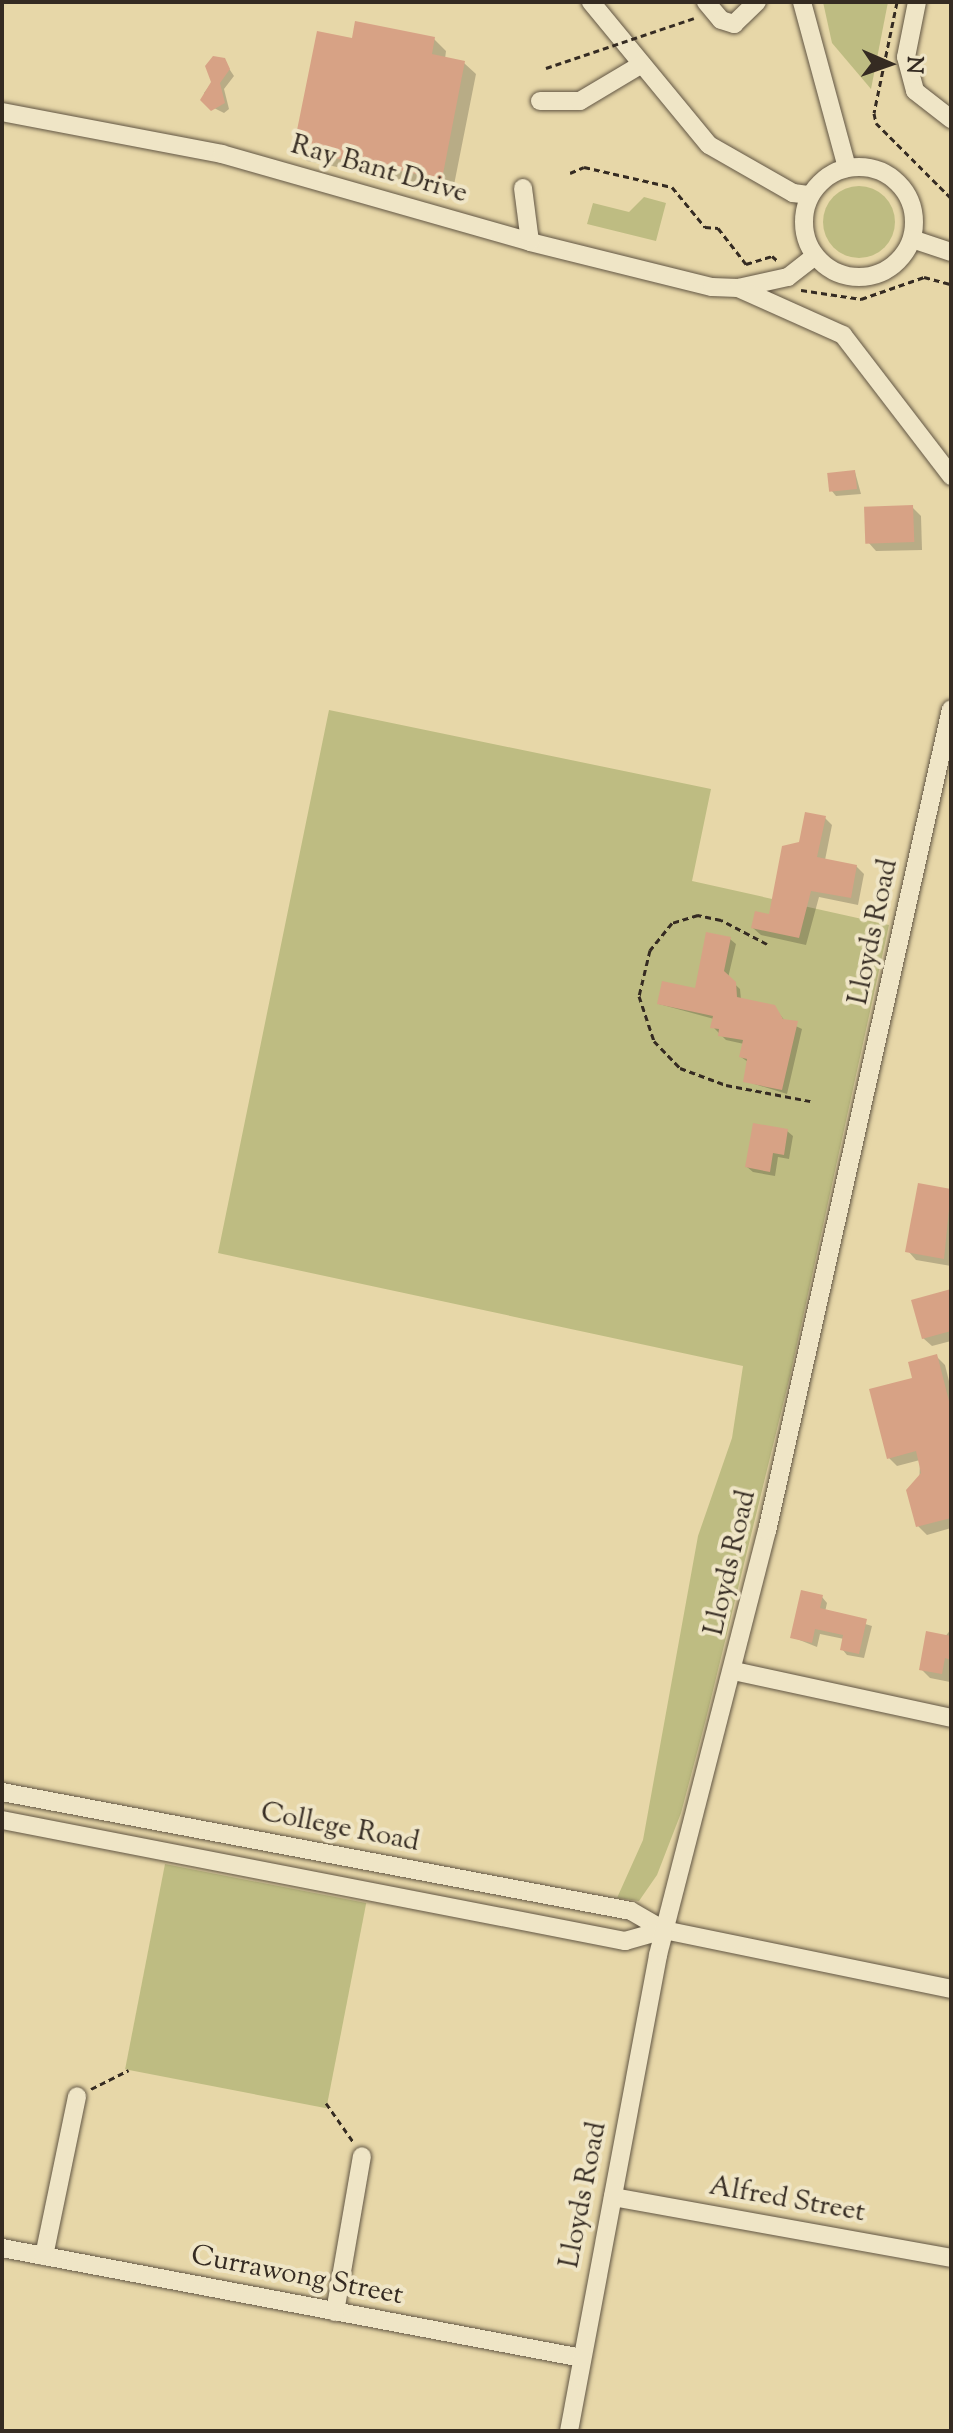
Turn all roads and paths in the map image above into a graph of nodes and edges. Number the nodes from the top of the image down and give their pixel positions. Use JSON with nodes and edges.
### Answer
{"nodes":[{"id":1,"x":591,"y":2,"type":"edge"},
{"id":2,"x":706,"y":2,"type":"edge"},
{"id":3,"x":757,"y":2,"type":"edge"},
{"id":4,"x":802,"y":2,"type":"edge"},
{"id":5,"x":897,"y":2,"type":"edge"},
{"id":6,"x":917,"y":2,"type":"edge"},
{"id":7,"x":695,"y":18,"type":"dead end"},
{"id":8,"x":642,"y":64,"type":"junction"},
{"id":9,"x":546,"y":68,"type":"dead end"},
{"id":10,"x":540,"y":101,"type":"dead end"},
{"id":11,"x":2,"y":112,"type":"edge"},
{"id":12,"x":951,"y":119,"type":"edge"},
{"id":13,"x":847,"y":168,"type":"junction"},
{"id":14,"x":570,"y":173,"type":"dead end"},
{"id":15,"x":523,"y":188,"type":"dead end"},
{"id":16,"x":810,"y":195,"type":"junction"},
{"id":17,"x":951,"y":198,"type":"edge"},
{"id":18,"x":912,"y":239,"type":"junction"},
{"id":19,"x":530,"y":242,"type":"junction"},
{"id":20,"x":951,"y":252,"type":"edge"},
{"id":21,"x":815,"y":256,"type":"junction"},
{"id":22,"x":781,"y":265,"type":"dead end"},
{"id":23,"x":951,"y":284,"type":"edge"},
{"id":24,"x":738,"y":288,"type":"junction"},
{"id":25,"x":796,"y":291,"type":"dead end"},
{"id":26,"x":951,"y":476,"type":"edge"},
{"id":27,"x":951,"y":709,"type":"edge"},
{"id":28,"x":767,"y":944,"type":"dead end"},
{"id":29,"x":810,"y":1101,"type":"dead end"},
{"id":30,"x":734,"y":1671,"type":"junction"},
{"id":31,"x":951,"y":1718,"type":"edge"},
{"id":32,"x":2,"y":1792,"type":"edge"},
{"id":33,"x":2,"y":1820,"type":"edge"},
{"id":34,"x":664,"y":1930,"type":"junction"},
{"id":35,"x":951,"y":1989,"type":"edge"},
{"id":36,"x":129,"y":2070,"type":"dead end"},
{"id":37,"x":77,"y":2096,"type":"joint"},
{"id":38,"x":326,"y":2103,"type":"dead end"},
{"id":39,"x":362,"y":2156,"type":"joint"},
{"id":40,"x":613,"y":2197,"type":"junction"},
{"id":41,"x":2,"y":2248,"type":"edge"},
{"id":42,"x":44,"y":2256,"type":"junction"},
{"id":43,"x":951,"y":2258,"type":"edge"},
{"id":44,"x":335,"y":2312,"type":"junction"},
{"id":45,"x":582,"y":2358,"type":"junction"},
{"id":46,"x":569,"y":2431,"type":"edge"}],
"edges":[{"from":1,"to":8,"type":"street"},
{"from":2,"to":3,"type":"street"},
{"from":4,"to":13,"type":"street"},
{"from":5,"to":17,"type":"path"},
{"from":6,"to":12,"type":"street"},
{"from":7,"to":9,"type":"path","bridge":true},
{"from":8,"to":10,"type":"street"},
{"from":8,"to":16,"type":"street"},
{"from":11,"to":19,"type":"street","name":"Ray Bant Drive"},
{"from":13,"to":16,"type":"street"},
{"from":13,"to":18,"type":"street"},
{"from":14,"to":22,"type":"path"},
{"from":15,"to":19,"type":"street"},
{"from":16,"to":21,"type":"street"},
{"from":18,"to":20,"type":"street"},
{"from":18,"to":21,"type":"street"},
{"from":19,"to":24,"type":"street","name":"Ray Bant Drive"},
{"from":21,"to":24,"type":"street","name":"Ray Bant Drive"},
{"from":23,"to":25,"type":"path"},
{"from":24,"to":26,"type":"street","name":"Ray Bant Drive"},
{"from":27,"to":30,"type":"street","name":"Lloyds Road"},
{"from":28,"to":29,"type":"path"},
{"from":30,"to":31,"type":"street"},
{"from":30,"to":34,"type":"street","name":"Lloyds Road"},
{"from":32,"to":34,"type":"street","name":"College Road"},
{"from":33,"to":34,"type":"street","name":"College Road"},
{"from":34,"to":35,"type":"street","name":"College Road"},
{"from":34,"to":40,"type":"street","name":"Lloyds Road"},
{"from":36,"to":37,"type":"path"},
{"from":37,"to":42,"type":"street"},
{"from":38,"to":39,"type":"path"},
{"from":39,"to":44,"type":"street"},
{"from":40,"to":43,"type":"street","name":"Alfred Street"},
{"from":40,"to":45,"type":"street","name":"Lloyds Road"},
{"from":41,"to":42,"type":"street","name":"Currawong Street"},
{"from":42,"to":44,"type":"street","name":"Currawong Street"},
{"from":44,"to":45,"type":"street","name":"Currawong Street"},
{"from":45,"to":46,"type":"street","name":"Lloyds Road"}]}
